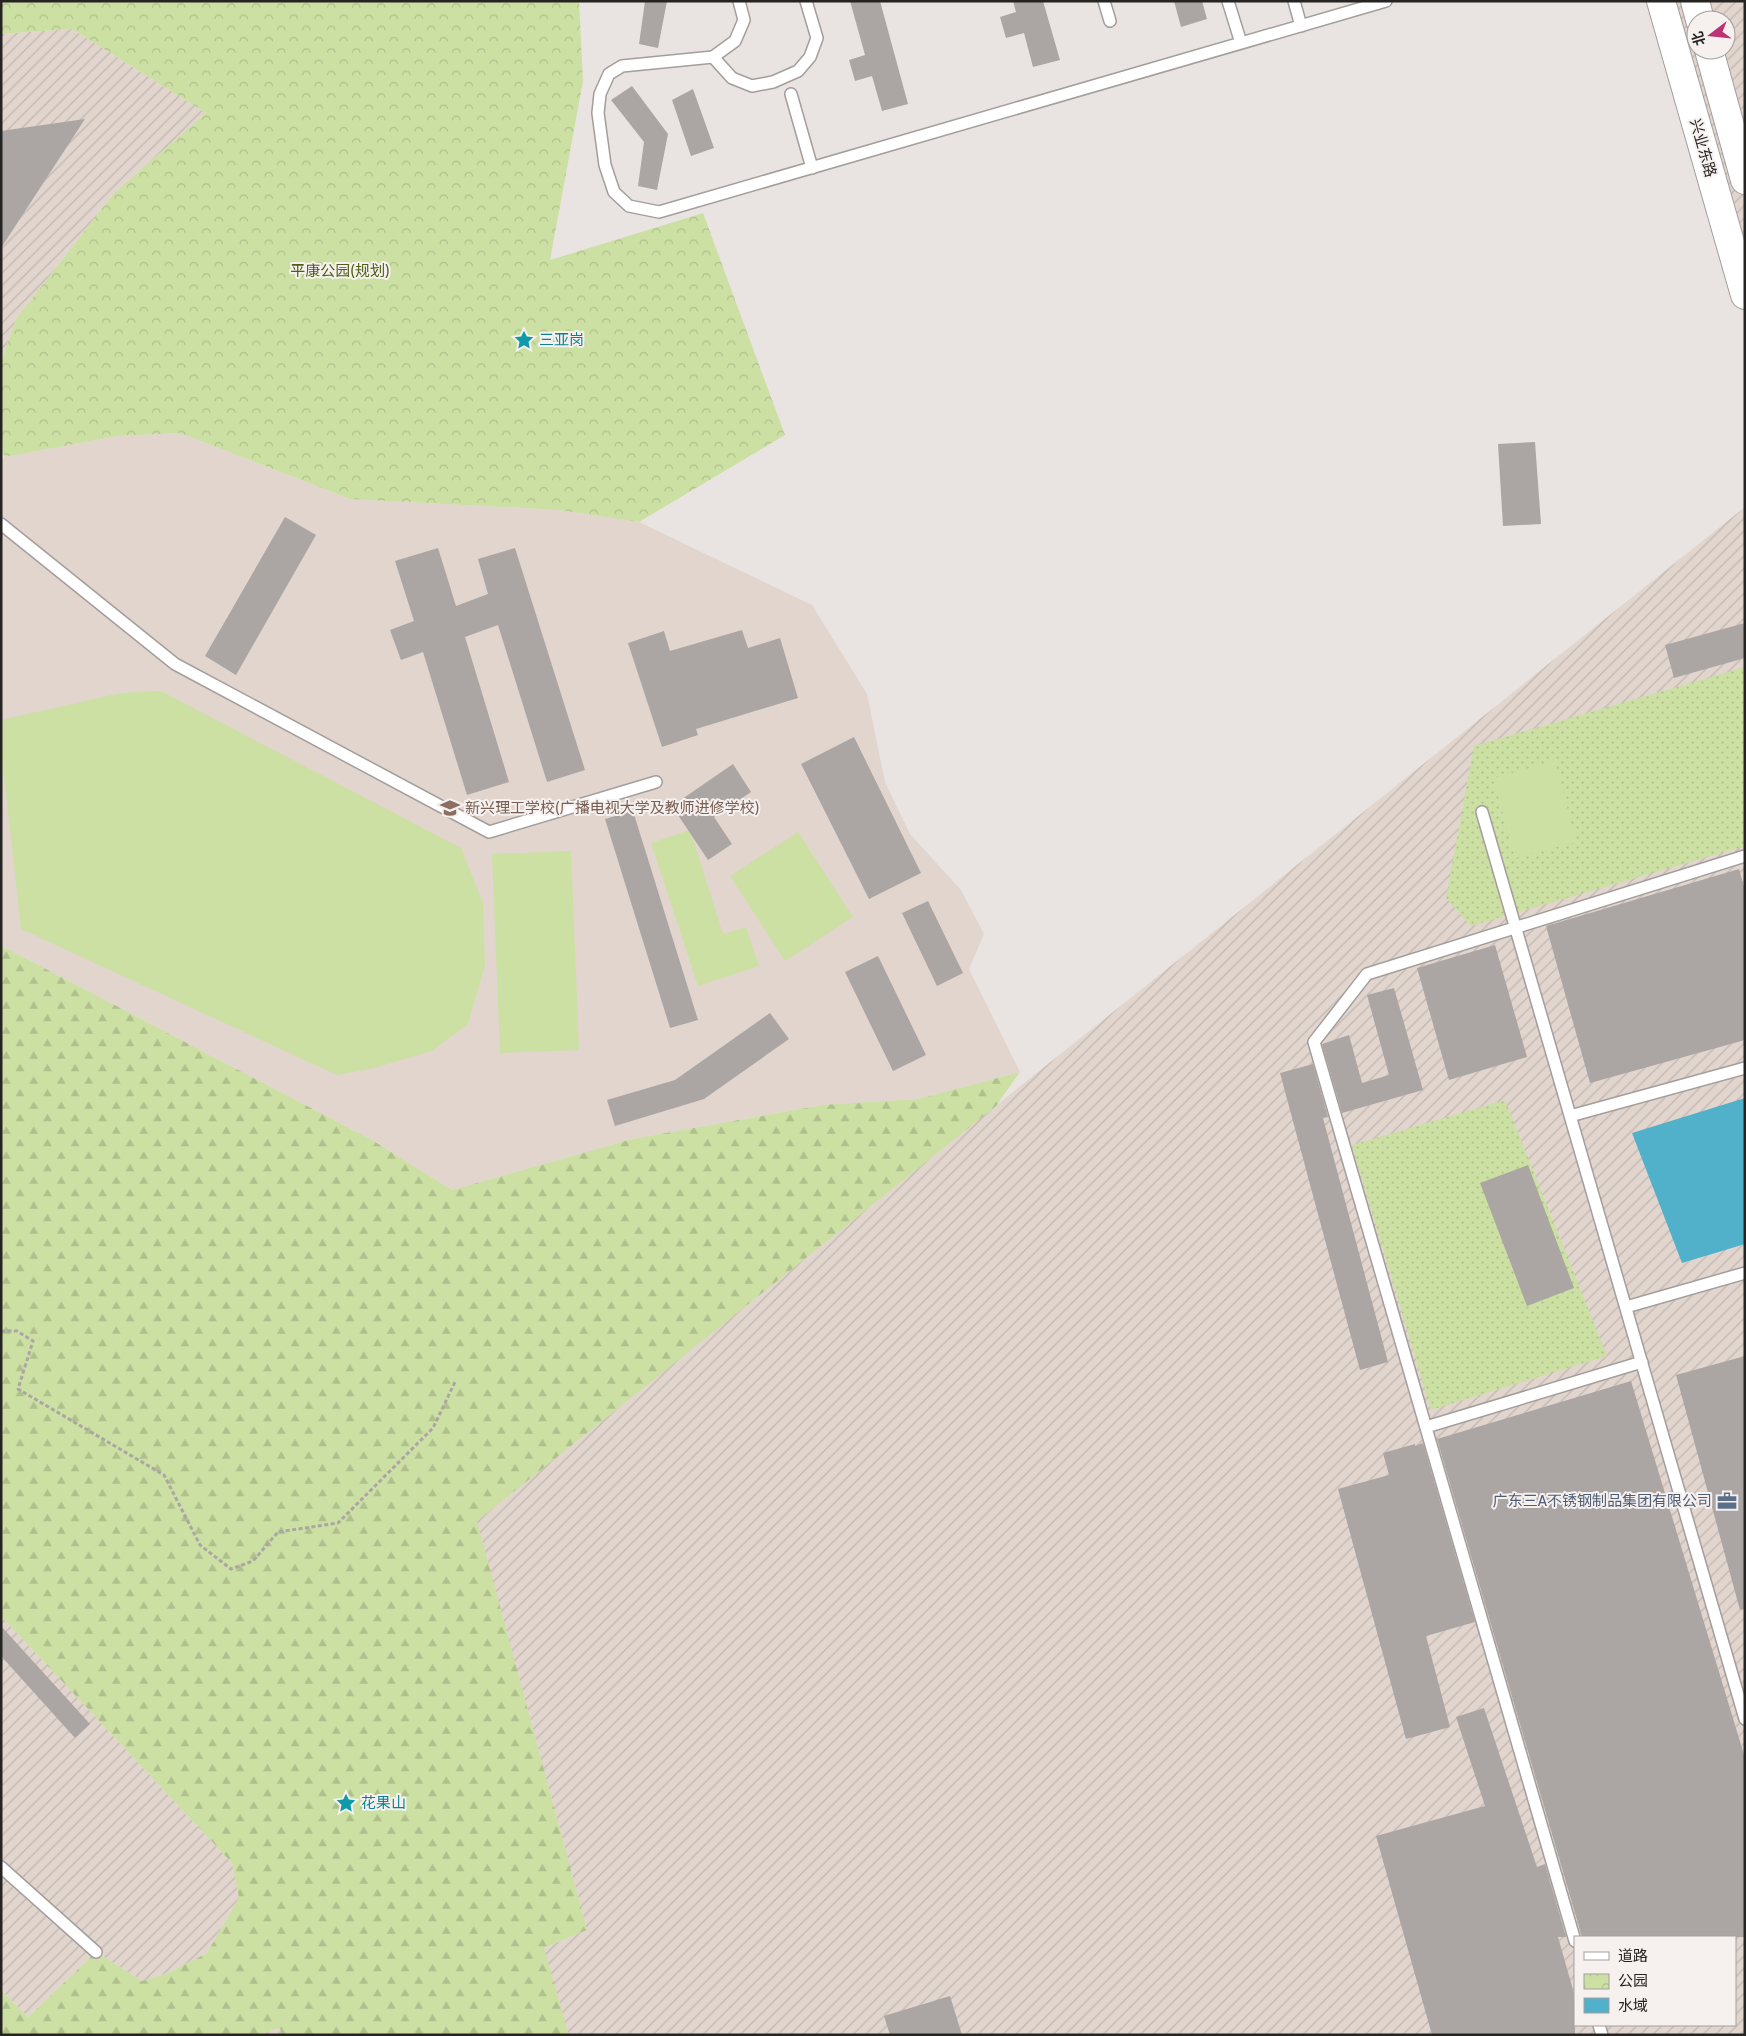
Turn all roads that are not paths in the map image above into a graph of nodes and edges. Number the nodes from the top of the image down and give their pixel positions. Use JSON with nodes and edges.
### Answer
{"nodes":[{"id":1,"x":739,"y":1,"type":"edge"},
{"id":2,"x":806,"y":1,"type":"edge"},
{"id":3,"x":1104,"y":1,"type":"edge"},
{"id":4,"x":1228,"y":1,"type":"edge"},
{"id":5,"x":1294,"y":1,"type":"edge"},
{"id":6,"x":1386,"y":1,"type":"edge"},
{"id":7,"x":1661,"y":1,"type":"edge"},
{"id":8,"x":1110,"y":21,"type":"dead end"},
{"id":9,"x":1301,"y":26,"type":"junction"},
{"id":10,"x":1241,"y":43,"type":"junction"},
{"id":11,"x":713,"y":57,"type":"junction"},
{"id":12,"x":1712,"y":60,"type":"edge"},
{"id":13,"x":791,"y":94,"type":"dead end"},
{"id":14,"x":812,"y":168,"type":"junction"},
{"id":15,"x":1745,"y":180,"type":"edge"},
{"id":16,"x":1745,"y":295,"type":"edge"},
{"id":17,"x":1,"y":524,"type":"edge"},
{"id":18,"x":656,"y":782,"type":"dead end"},
{"id":19,"x":1482,"y":812,"type":"dead end"},
{"id":20,"x":1745,"y":856,"type":"edge"},
{"id":21,"x":1516,"y":927,"type":"junction"},
{"id":22,"x":1745,"y":1068,"type":"edge"},
{"id":23,"x":1570,"y":1116,"type":"junction"},
{"id":24,"x":1745,"y":1273,"type":"edge"},
{"id":25,"x":1626,"y":1307,"type":"junction"},
{"id":26,"x":1642,"y":1362,"type":"junction"},
{"id":27,"x":1426,"y":1427,"type":"junction"},
{"id":28,"x":1745,"y":1719,"type":"edge"},
{"id":29,"x":1,"y":1867,"type":"edge"},
{"id":30,"x":1574,"y":1938,"type":"edge"},
{"id":31,"x":96,"y":1952,"type":"dead end"}],
"edges":[{"from":1,"to":11,"type":"lane"},
{"from":2,"to":11,"type":"lane"},
{"from":3,"to":8,"type":"lane"},
{"from":4,"to":10,"type":"lane"},
{"from":5,"to":9,"type":"lane"},
{"from":6,"to":9,"type":"lane"},
{"from":7,"to":16,"type":"street","name":"兴业东路"},
{"from":9,"to":10,"type":"lane"},
{"from":10,"to":14,"type":"lane"},
{"from":11,"to":14,"type":"lane"},
{"from":12,"to":15,"type":"street","name":"兴业东路"},
{"from":13,"to":14,"type":"lane"},
{"from":17,"to":18,"type":"lane"},
{"from":19,"to":21,"type":"lane"},
{"from":20,"to":21,"type":"lane"},
{"from":21,"to":23,"type":"lane"},
{"from":21,"to":27,"type":"lane"},
{"from":22,"to":23,"type":"lane"},
{"from":23,"to":25,"type":"lane"},
{"from":24,"to":25,"type":"lane"},
{"from":25,"to":26,"type":"lane"},
{"from":26,"to":27,"type":"lane"},
{"from":26,"to":28,"type":"lane"},
{"from":27,"to":30,"type":"lane"},
{"from":29,"to":31,"type":"lane"}]}
